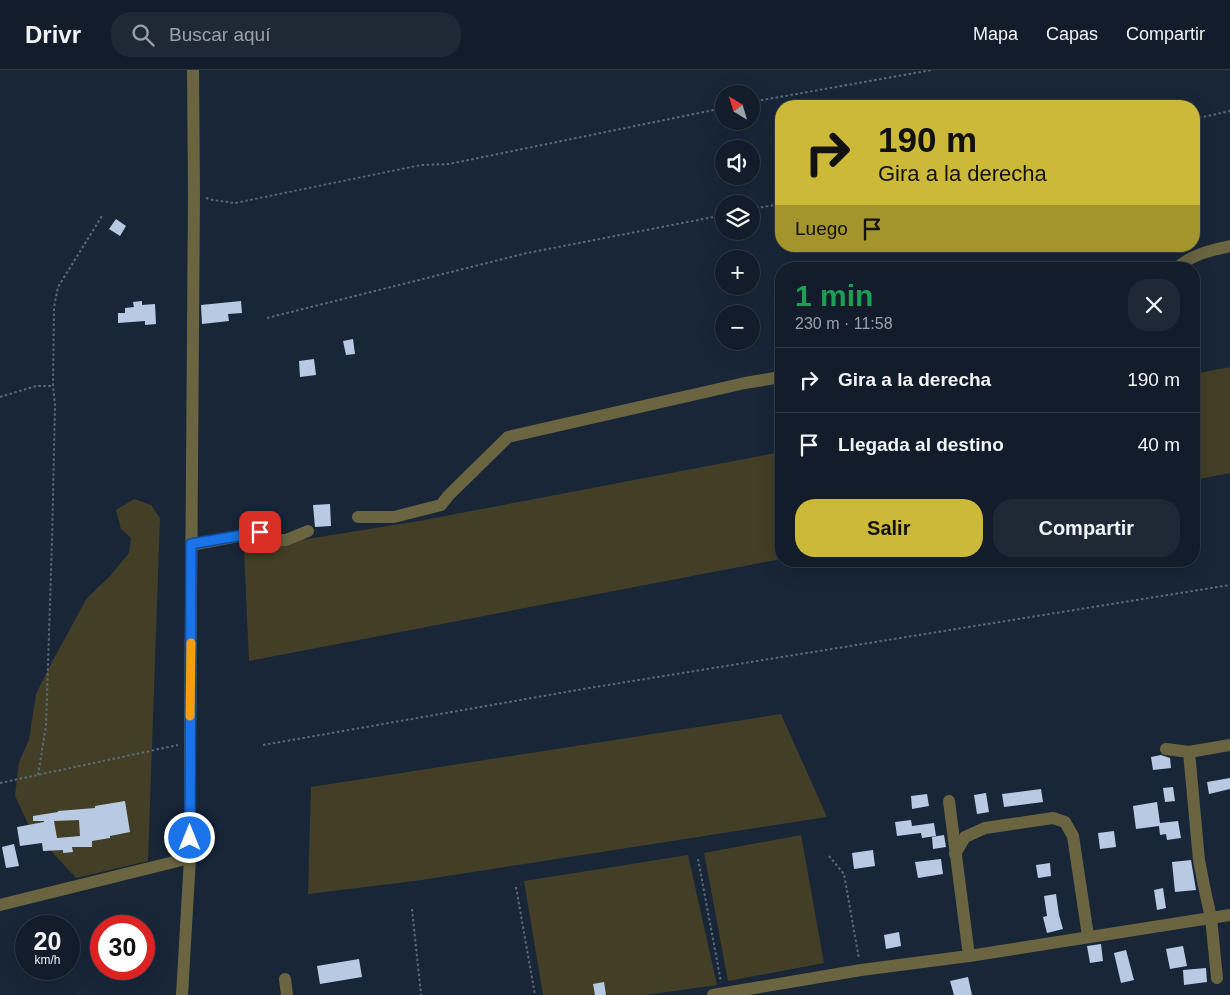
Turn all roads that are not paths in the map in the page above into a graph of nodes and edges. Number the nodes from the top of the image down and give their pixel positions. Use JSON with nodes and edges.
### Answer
{"nodes":[{"id":1,"x":193,"y":70,"type":"edge"},
{"id":2,"x":1230,"y":246,"type":"edge"},
{"id":3,"x":1183,"y":262,"type":"edge"},
{"id":4,"x":775,"y":378,"type":"edge"},
{"id":5,"x":358,"y":517,"type":"dead end"},
{"id":6,"x":308,"y":531,"type":"dead end"},
{"id":7,"x":191,"y":544,"type":"junction"},
{"id":8,"x":1230,"y":745,"type":"edge"},
{"id":9,"x":1166,"y":750,"type":"dead end"},
{"id":10,"x":1188,"y":752,"type":"junction"},
{"id":11,"x":949,"y":800,"type":"dead end"},
{"id":12,"x":955,"y":854,"type":"junction"},
{"id":13,"x":190,"y":858,"type":"junction"},
{"id":14,"x":0,"y":904,"type":"edge"},
{"id":15,"x":1230,"y":915,"type":"edge"},
{"id":16,"x":1211,"y":918,"type":"junction"},
{"id":17,"x":1088,"y":936,"type":"junction"},
{"id":18,"x":969,"y":956,"type":"junction"},
{"id":19,"x":1217,"y":978,"type":"dead end"},
{"id":20,"x":285,"y":980,"type":"dead end"},
{"id":21,"x":718,"y":994,"type":"edge"},
{"id":22,"x":182,"y":995,"type":"edge"},
{"id":23,"x":287,"y":995,"type":"edge"}],
"edges":[{"from":1,"to":7,"type":"street"},
{"from":2,"to":3,"type":"street"},
{"from":4,"to":5,"type":"street"},
{"from":6,"to":7,"type":"street"},
{"from":7,"to":13,"type":"street"},
{"from":8,"to":10,"type":"street"},
{"from":9,"to":10,"type":"street"},
{"from":10,"to":16,"type":"street"},
{"from":11,"to":12,"type":"street"},
{"from":12,"to":17,"type":"street"},
{"from":12,"to":18,"type":"street"},
{"from":13,"to":14,"type":"street"},
{"from":13,"to":22,"type":"street"},
{"from":15,"to":16,"type":"street"},
{"from":16,"to":17,"type":"street"},
{"from":16,"to":19,"type":"street"},
{"from":17,"to":18,"type":"street"},
{"from":18,"to":21,"type":"street"},
{"from":20,"to":23,"type":"street"}]}
